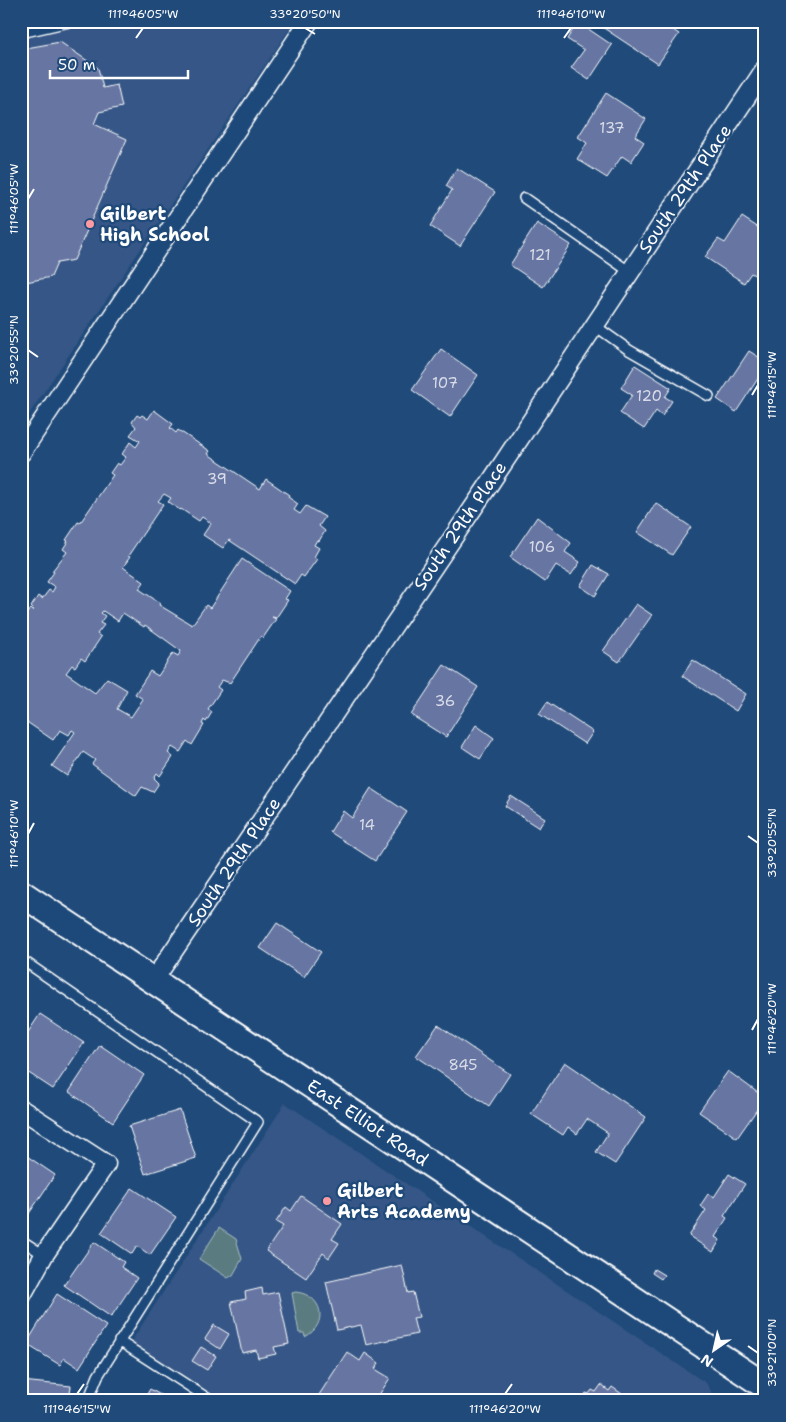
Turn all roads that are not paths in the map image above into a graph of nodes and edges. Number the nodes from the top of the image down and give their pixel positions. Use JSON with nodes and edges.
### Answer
{"nodes":[{"id":1,"x":74,"y":21,"type":"edge"},
{"id":2,"x":309,"y":21,"type":"edge"},
{"id":3,"x":21,"y":32,"type":"edge"},
{"id":4,"x":765,"y":69,"type":"edge"},
{"id":5,"x":524,"y":198,"type":"dead end"},
{"id":6,"x":630,"y":272,"type":"junction"},
{"id":7,"x":594,"y":325,"type":"junction"},
{"id":8,"x":709,"y":396,"type":"dead end"},
{"id":9,"x":21,"y":453,"type":"edge"},
{"id":10,"x":21,"y":893,"type":"edge"},
{"id":11,"x":21,"y":959,"type":"edge"},
{"id":12,"x":153,"y":981,"type":"junction"},
{"id":13,"x":21,"y":1109,"type":"edge"},
{"id":14,"x":21,"y":1240,"type":"edge"},
{"id":15,"x":44,"y":1255,"type":"junction"},
{"id":16,"x":21,"y":1297,"type":"edge"},
{"id":17,"x":120,"y":1341,"type":"junction"},
{"id":18,"x":760,"y":1387,"type":"edge"},
{"id":19,"x":91,"y":1401,"type":"edge"},
{"id":20,"x":212,"y":1401,"type":"edge"}],
"edges":[{"from":1,"to":3,"type":"lane"},
{"from":2,"to":9,"type":"street"},
{"from":4,"to":6,"type":"street","name":"South 29th Place"},
{"from":5,"to":6,"type":"lane"},
{"from":6,"to":7,"type":"street","name":"South 29th Place"},
{"from":7,"to":8,"type":"lane"},
{"from":7,"to":12,"type":"street","name":"South 29th Place"},
{"from":10,"to":12,"type":"main road","name":"East Elliot Road"},
{"from":11,"to":17,"type":"lane"},
{"from":12,"to":18,"type":"main road","name":"East Elliot Road"},
{"from":13,"to":15,"type":"street"},
{"from":14,"to":15,"type":"lane"},
{"from":15,"to":16,"type":"street"},
{"from":17,"to":19,"type":"lane"},
{"from":17,"to":20,"type":"lane"}]}
